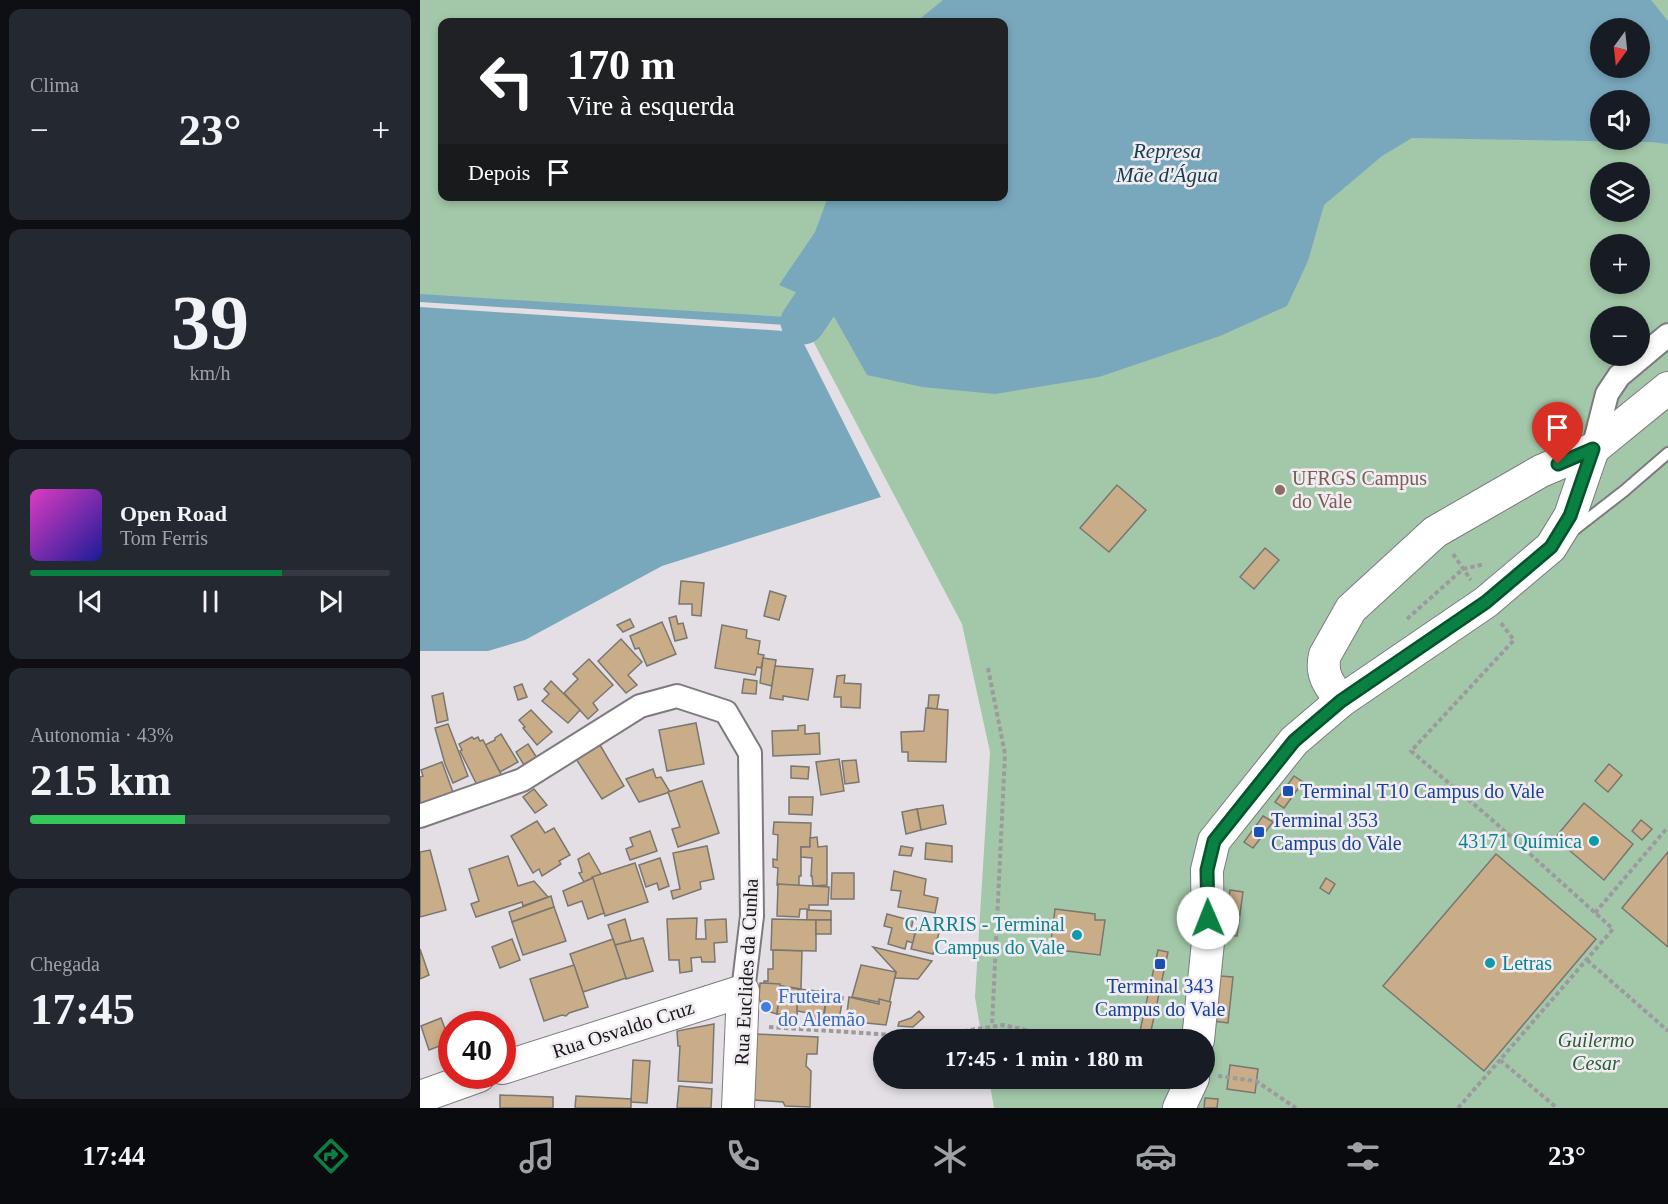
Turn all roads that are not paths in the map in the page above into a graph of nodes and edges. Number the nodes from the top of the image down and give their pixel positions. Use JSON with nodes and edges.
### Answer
{"nodes":[{"id":1,"x":1668,"y":335,"type":"edge"},
{"id":2,"x":1668,"y":388,"type":"edge"},
{"id":3,"x":1593,"y":449,"type":"junction"},
{"id":4,"x":1668,"y":453,"type":"edge"},
{"id":5,"x":1551,"y":547,"type":"junction"},
{"id":6,"x":1341,"y":701,"type":"junction"},
{"id":7,"x":420,"y":816,"type":"edge"},
{"id":8,"x":743,"y":991,"type":"junction"},
{"id":9,"x":1199,"y":1029,"type":"edge"},
{"id":10,"x":516,"y":1064,"type":"edge"},
{"id":11,"x":461,"y":1089,"type":"edge"},
{"id":12,"x":1194,"y":1089,"type":"edge"},
{"id":13,"x":422,"y":1100,"type":"edge"},
{"id":14,"x":738,"y":1108,"type":"edge"},
{"id":15,"x":1179,"y":1108,"type":"edge"}],
"edges":[{"from":1,"to":3,"type":"street"},
{"from":2,"to":3,"type":"street"},
{"from":3,"to":5,"type":"street"},
{"from":3,"to":6,"type":"street"},
{"from":4,"to":5,"type":"lane"},
{"from":5,"to":6,"type":"street"},
{"from":6,"to":9,"type":"street"},
{"from":7,"to":8,"type":"street","name":"Rua Euclides da Cunha"},
{"from":8,"to":10,"type":"street","name":"Rua Osvaldo Cruz"},
{"from":8,"to":14,"type":"street","name":"Rua Euclides da Cunha"},
{"from":11,"to":13,"type":"street"},
{"from":12,"to":15,"type":"street"}]}
